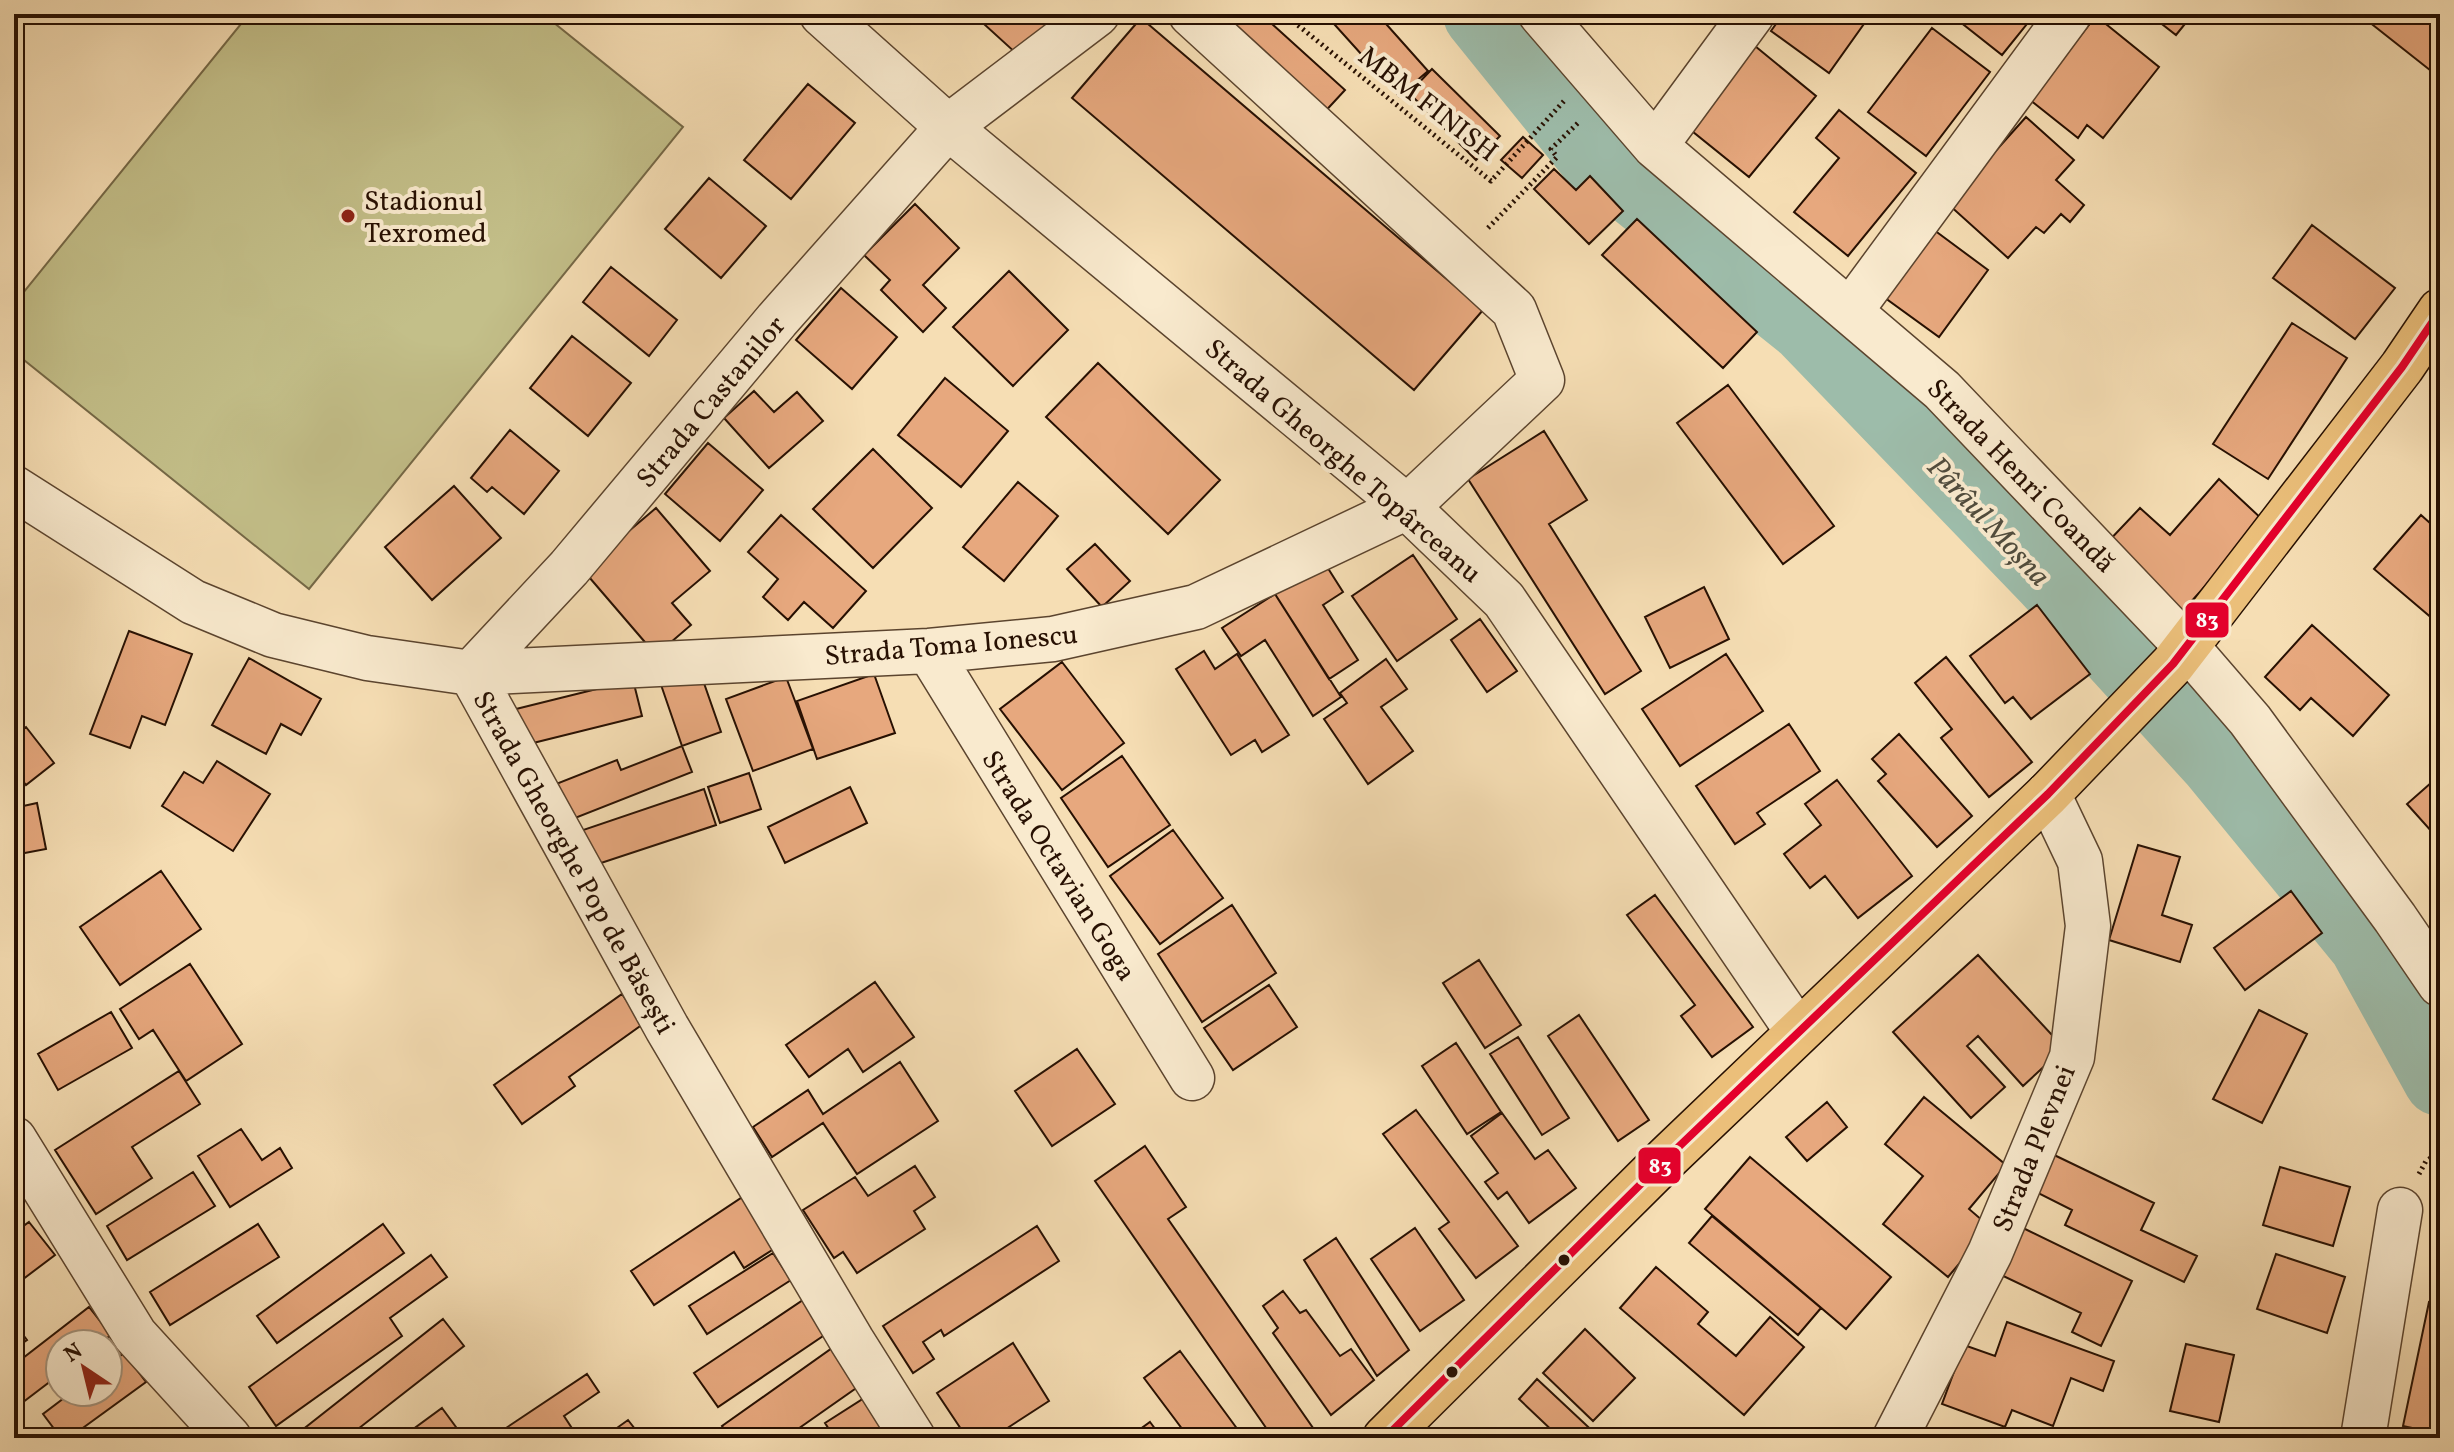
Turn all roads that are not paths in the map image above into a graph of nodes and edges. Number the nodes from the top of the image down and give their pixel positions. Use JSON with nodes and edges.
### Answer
{"nodes":[{"id":1,"x":822,"y":14,"type":"edge"},
{"id":2,"x":1097,"y":14,"type":"edge"},
{"id":3,"x":1191,"y":14,"type":"edge"},
{"id":4,"x":1541,"y":14,"type":"edge"},
{"id":5,"x":1752,"y":14,"type":"edge"},
{"id":6,"x":2069,"y":14,"type":"edge"},
{"id":7,"x":948,"y":127,"type":"junction"},
{"id":8,"x":1655,"y":146,"type":"junction"},
{"id":9,"x":1851,"y":310,"type":"junction"},
{"id":10,"x":2440,"y":311,"type":"edge"},
{"id":11,"x":14,"y":488,"type":"edge"},
{"id":12,"x":1407,"y":507,"type":"junction"},
{"id":13,"x":929,"y":651,"type":"junction"},
{"id":14,"x":2180,"y":656,"type":"junction"},
{"id":15,"x":471,"y":673,"type":"junction"},
{"id":16,"x":2048,"y":794,"type":"junction"},
{"id":17,"x":2440,"y":984,"type":"edge"},
{"id":18,"x":1798,"y":1032,"type":"junction"},
{"id":19,"x":1192,"y":1078,"type":"dead end"},
{"id":20,"x":14,"y":1139,"type":"edge"},
{"id":21,"x":2400,"y":1210,"type":"dead end"},
{"id":22,"x":229,"y":1438,"type":"edge"},
{"id":23,"x":913,"y":1438,"type":"edge"},
{"id":24,"x":1385,"y":1438,"type":"edge"},
{"id":25,"x":1895,"y":1438,"type":"edge"},
{"id":26,"x":2363,"y":1438,"type":"edge"}],
"edges":[{"from":1,"to":7,"type":"street","name":"Strada Gheorghe Topârceanu"},
{"from":2,"to":7,"type":"street","name":"Strada Castanilor"},
{"from":3,"to":12,"type":"street","name":"Strada Toma Ionescu"},
{"from":4,"to":8,"type":"street","name":"Strada Henri Coandă"},
{"from":5,"to":8,"type":"street"},
{"from":6,"to":9,"type":"street"},
{"from":7,"to":12,"type":"street","name":"Strada Gheorghe Topârceanu"},
{"from":7,"to":15,"type":"street","name":"Strada Castanilor"},
{"from":8,"to":9,"type":"street","name":"Strada Henri Coandă"},
{"from":9,"to":14,"type":"street","name":"Strada Henri Coandă"},
{"from":10,"to":14,"type":"main road"},
{"from":11,"to":15,"type":"street","name":"Strada Gheorghe Pop de Băsești"},
{"from":12,"to":13,"type":"street","name":"Strada Toma Ionescu"},
{"from":12,"to":18,"type":"street","name":"Strada Gheorghe Topârceanu"},
{"from":13,"to":15,"type":"street","name":"Strada Toma Ionescu"},
{"from":13,"to":19,"type":"street","name":"Strada Octavian Goga"},
{"from":14,"to":16,"type":"main road"},
{"from":14,"to":17,"type":"street","name":"Strada Henri Coandă"},
{"from":15,"to":23,"type":"street","name":"Strada Gheorghe Pop de Băsești"},
{"from":16,"to":18,"type":"main road"},
{"from":16,"to":25,"type":"street","name":"Strada Plevnei"},
{"from":18,"to":24,"type":"main road"},
{"from":20,"to":22,"type":"street"},
{"from":21,"to":26,"type":"street"}]}
